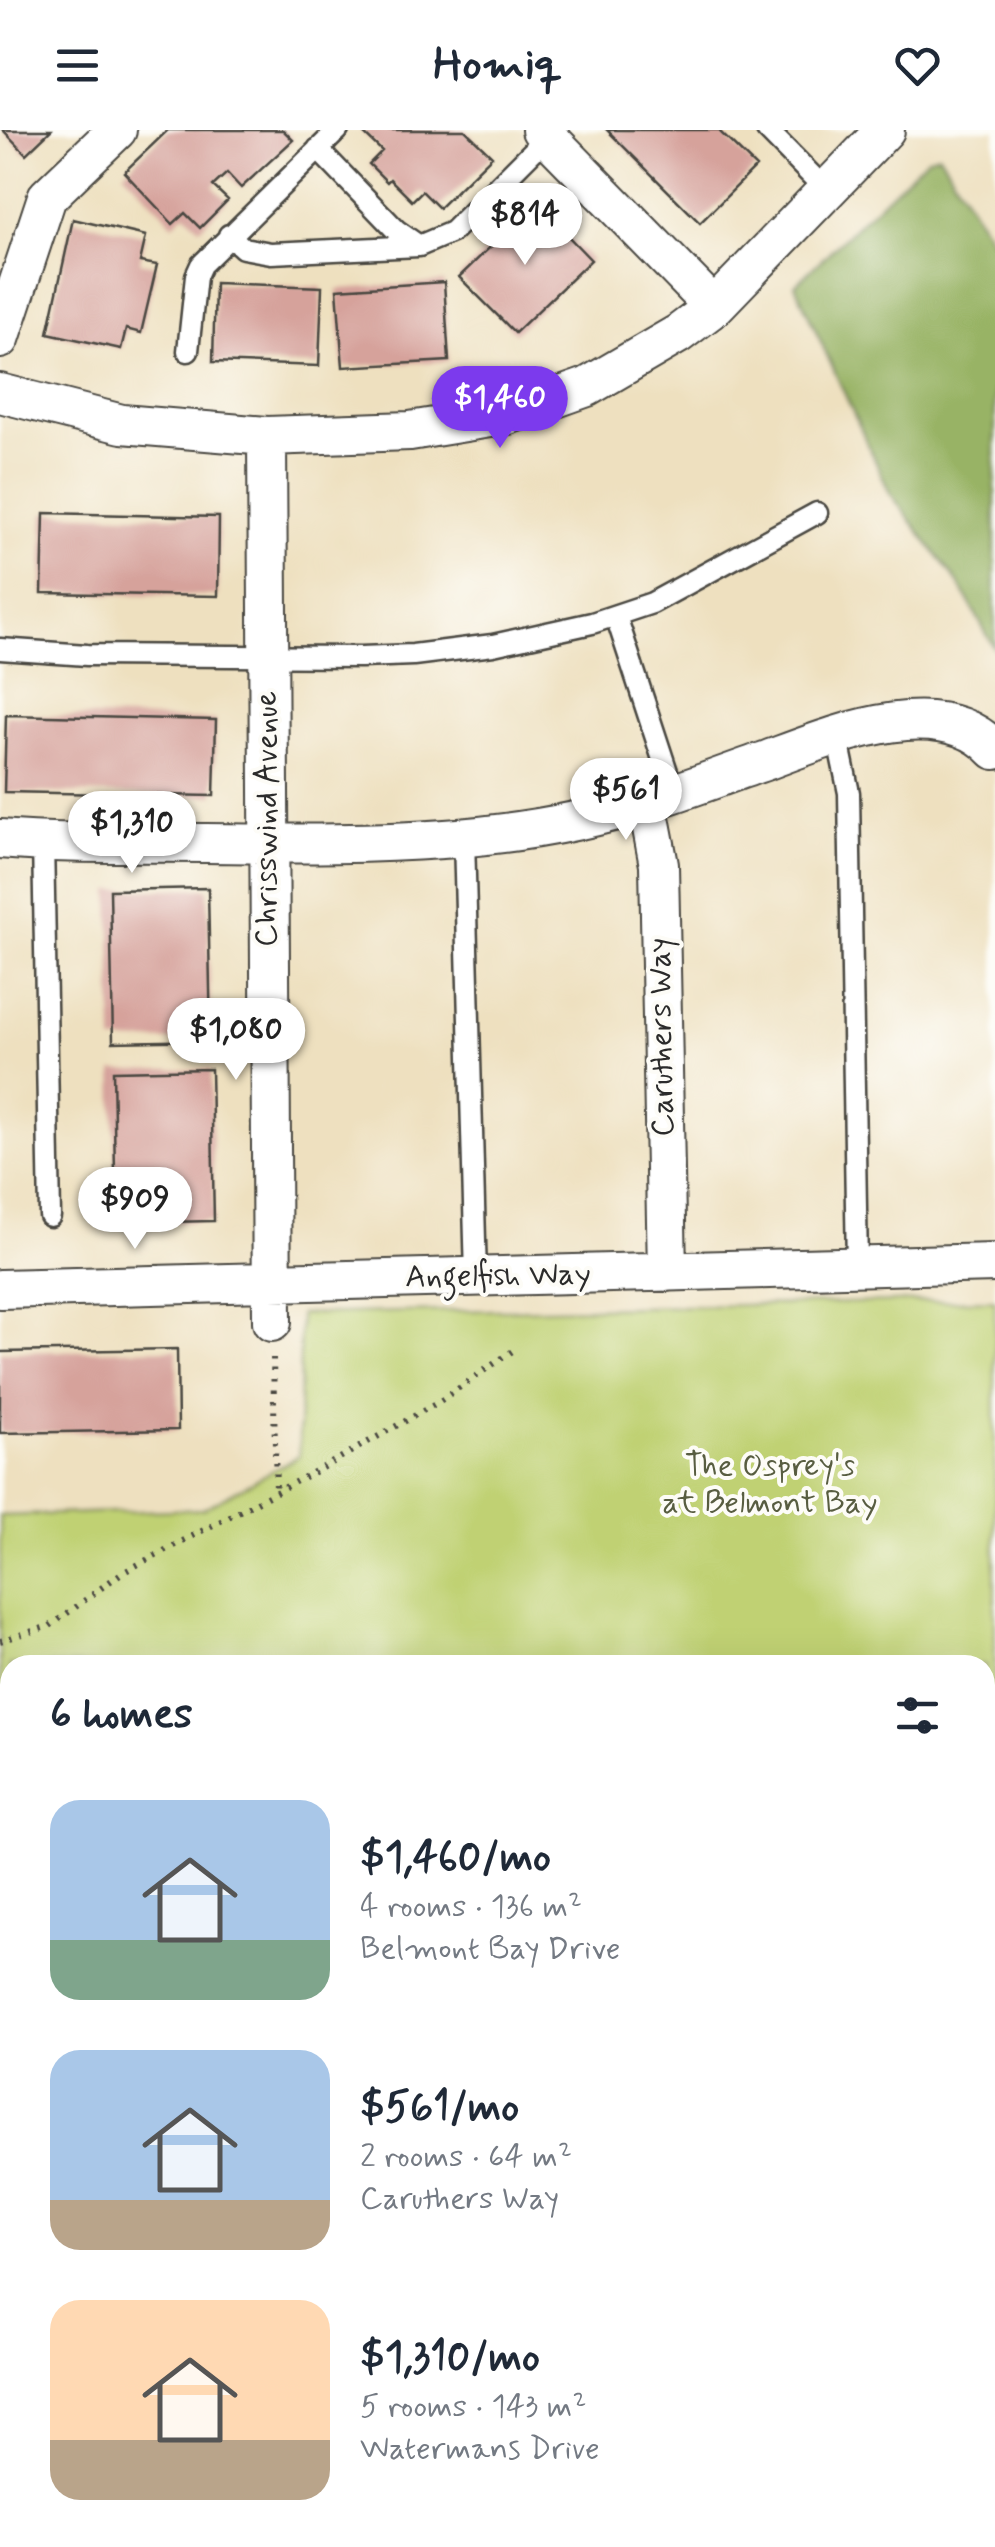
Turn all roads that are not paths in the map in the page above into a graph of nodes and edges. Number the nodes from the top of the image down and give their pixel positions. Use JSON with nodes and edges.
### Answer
{"nodes":[{"id":1,"x":117,"y":130,"type":"edge"},
{"id":2,"x":338,"y":130,"type":"edge"},
{"id":3,"x":767,"y":130,"type":"edge"},
{"id":4,"x":885,"y":130,"type":"edge"},
{"id":5,"x":544,"y":133,"type":"edge"},
{"id":6,"x":318,"y":149,"type":"junction"},
{"id":7,"x":826,"y":190,"type":"junction"},
{"id":8,"x":228,"y":235,"type":"junction"},
{"id":9,"x":419,"y":246,"type":"junction"},
{"id":10,"x":714,"y":308,"type":"junction"},
{"id":11,"x":0,"y":339,"type":"edge"},
{"id":12,"x":188,"y":351,"type":"dead end"},
{"id":13,"x":0,"y":393,"type":"edge"},
{"id":14,"x":267,"y":436,"type":"junction"},
{"id":15,"x":817,"y":514,"type":"dead end"},
{"id":16,"x":616,"y":616,"type":"junction"},
{"id":17,"x":0,"y":649,"type":"edge"},
{"id":18,"x":266,"y":658,"type":"junction"},
{"id":19,"x":837,"y":735,"type":"junction"},
{"id":20,"x":995,"y":750,"type":"edge"},
{"id":21,"x":660,"y":798,"type":"junction"},
{"id":22,"x":464,"y":838,"type":"junction"},
{"id":23,"x":0,"y":839,"type":"edge"},
{"id":24,"x":43,"y":841,"type":"junction"},
{"id":25,"x":267,"y":843,"type":"junction"},
{"id":26,"x":50,"y":1216,"type":"dead end"},
{"id":27,"x":995,"y":1264,"type":"edge"},
{"id":28,"x":857,"y":1267,"type":"junction"},
{"id":29,"x":666,"y":1272,"type":"junction"},
{"id":30,"x":476,"y":1277,"type":"junction"},
{"id":31,"x":272,"y":1282,"type":"junction"},
{"id":32,"x":0,"y":1289,"type":"edge"},
{"id":33,"x":272,"y":1322,"type":"road end"}],
"edges":[{"from":1,"to":11,"type":"street"},
{"from":2,"to":6,"type":"lane"},
{"from":3,"to":7,"type":"lane"},
{"from":4,"to":7,"type":"street"},
{"from":5,"to":9,"type":"lane"},
{"from":5,"to":10,"type":"street"},
{"from":6,"to":8,"type":"lane"},
{"from":6,"to":9,"type":"lane"},
{"from":7,"to":10,"type":"street"},
{"from":8,"to":9,"type":"lane"},
{"from":8,"to":12,"type":"lane"},
{"from":10,"to":14,"type":"street"},
{"from":13,"to":14,"type":"street"},
{"from":14,"to":18,"type":"street","name":"Chrisswind Avenue"},
{"from":15,"to":16,"type":"lane"},
{"from":16,"to":18,"type":"lane"},
{"from":16,"to":21,"type":"lane"},
{"from":17,"to":18,"type":"lane"},
{"from":18,"to":25,"type":"street","name":"Chrisswind Avenue"},
{"from":19,"to":20,"type":"street"},
{"from":19,"to":21,"type":"street"},
{"from":19,"to":28,"type":"lane"},
{"from":21,"to":22,"type":"street"},
{"from":21,"to":29,"type":"street","name":"Caruthers Way"},
{"from":22,"to":25,"type":"street"},
{"from":22,"to":30,"type":"lane"},
{"from":23,"to":24,"type":"street"},
{"from":24,"to":25,"type":"street"},
{"from":24,"to":26,"type":"lane"},
{"from":25,"to":31,"type":"street","name":"Chrisswind Avenue"},
{"from":27,"to":28,"type":"street","name":"Angelfish Way"},
{"from":28,"to":29,"type":"street","name":"Angelfish Way"},
{"from":29,"to":30,"type":"street","name":"Angelfish Way"},
{"from":30,"to":31,"type":"street","name":"Angelfish Way"},
{"from":31,"to":32,"type":"street","name":"Angelfish Way"},
{"from":31,"to":33,"type":"street","name":"Chrisswind Avenue"}]}
